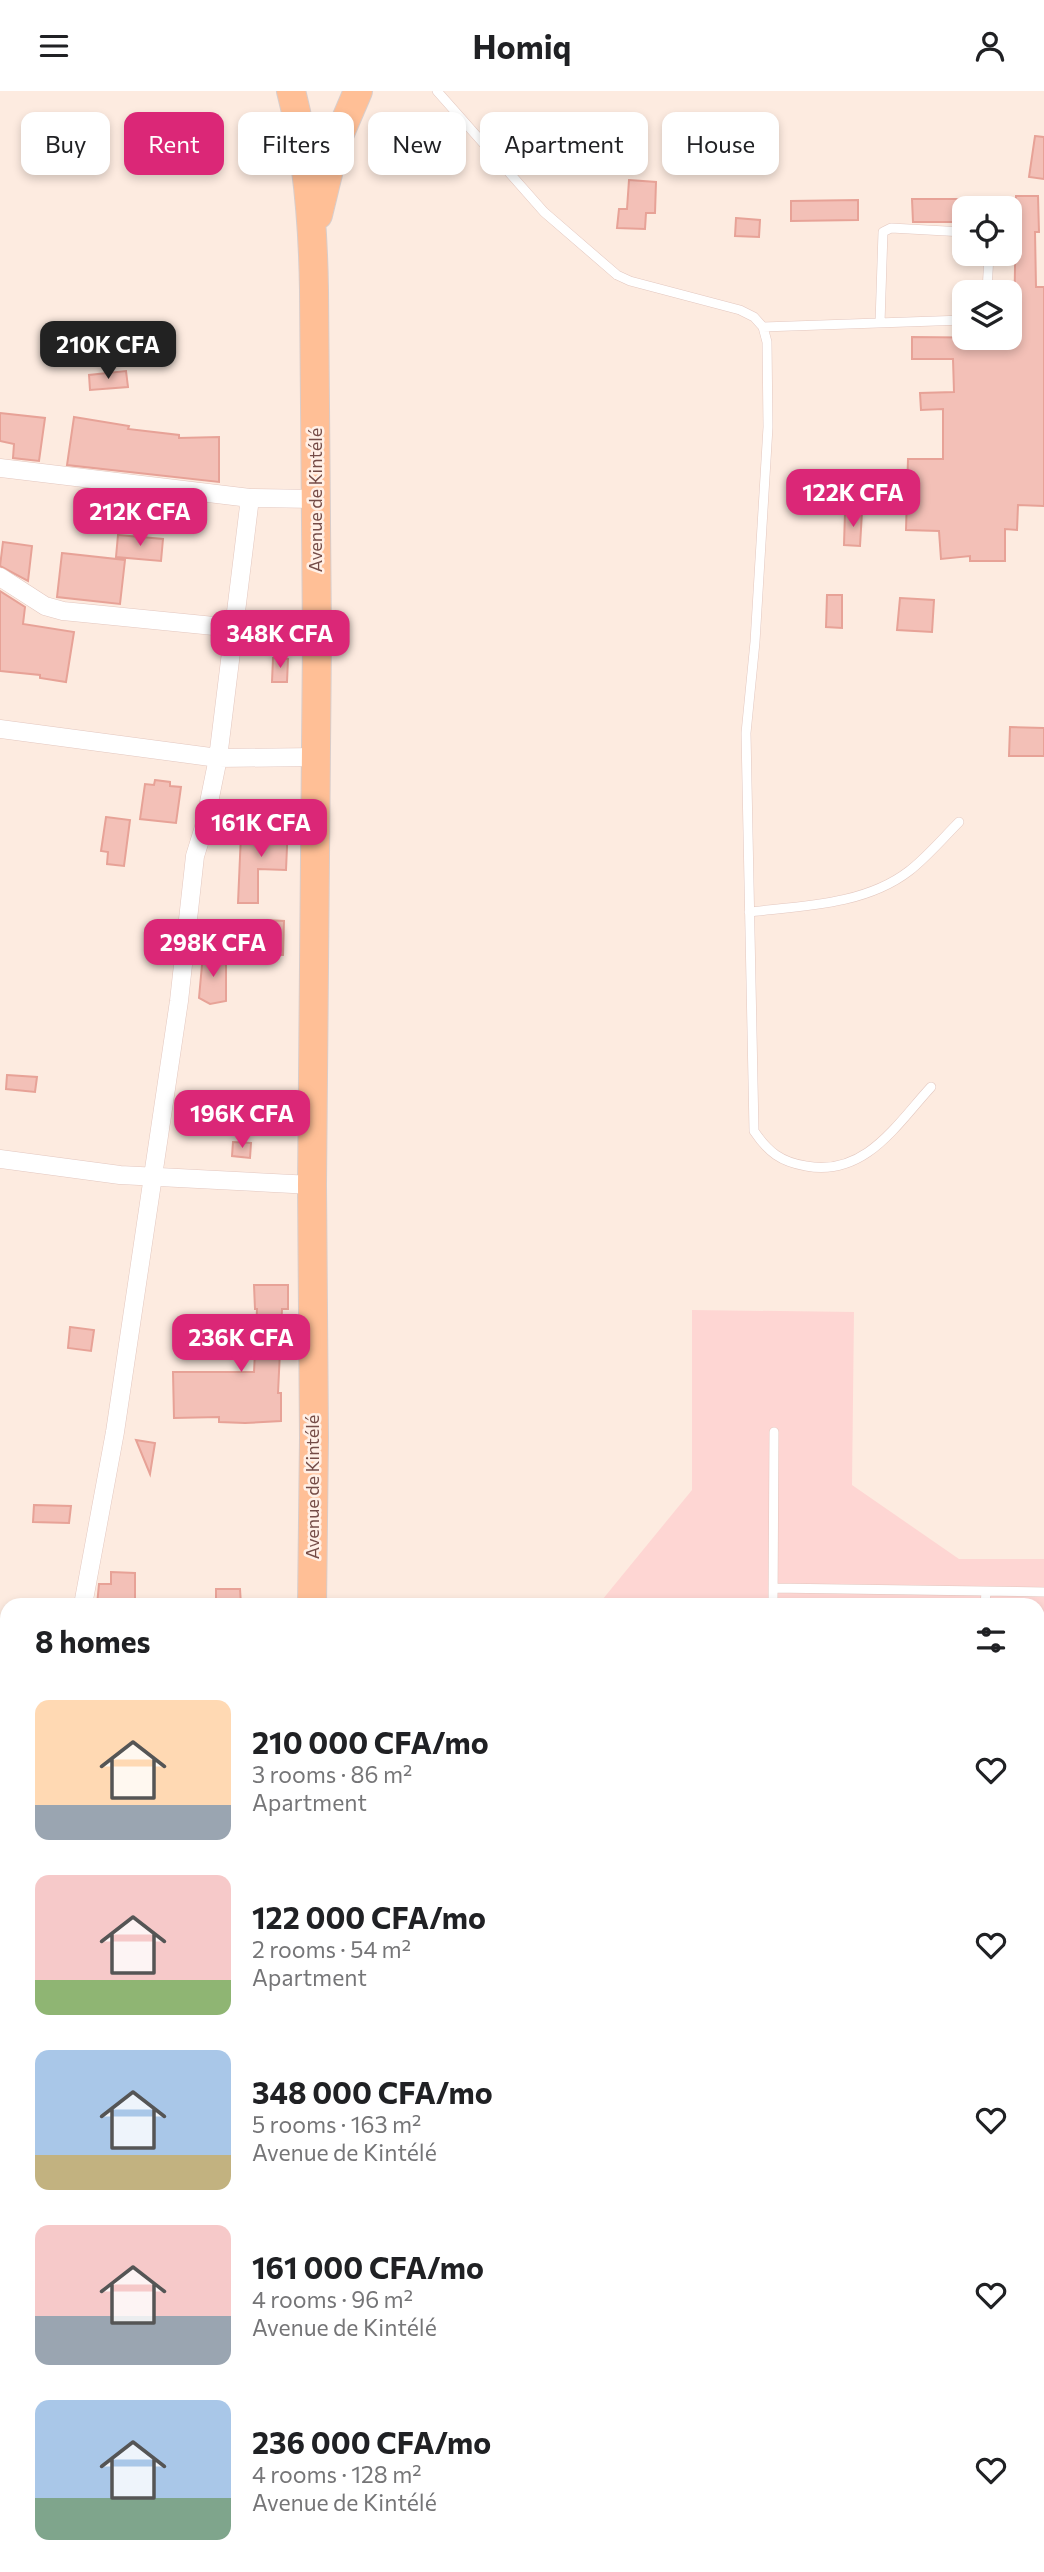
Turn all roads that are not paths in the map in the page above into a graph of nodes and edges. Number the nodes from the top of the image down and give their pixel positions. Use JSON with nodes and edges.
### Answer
{"nodes":[{"id":1,"x":291,"y":91,"type":"edge"},
{"id":2,"x":358,"y":91,"type":"edge"},
{"id":3,"x":437,"y":91,"type":"edge"},
{"id":4,"x":952,"y":231,"type":"edge"},
{"id":5,"x":314,"y":235,"type":"junction"},
{"id":6,"x":952,"y":320,"type":"edge"},
{"id":7,"x":880,"y":323,"type":"junction"},
{"id":8,"x":763,"y":327,"type":"junction"},
{"id":9,"x":0,"y":468,"type":"edge"},
{"id":10,"x":250,"y":498,"type":"junction"},
{"id":11,"x":316,"y":499,"type":"junction"},
{"id":12,"x":0,"y":577,"type":"edge"},
{"id":13,"x":234,"y":628,"type":"junction"},
{"id":14,"x":0,"y":729,"type":"edge"},
{"id":15,"x":317,"y":757,"type":"junction"},
{"id":16,"x":218,"y":758,"type":"junction"},
{"id":17,"x":959,"y":822,"type":"dead end"},
{"id":18,"x":750,"y":912,"type":"junction"},
{"id":19,"x":930,"y":1087,"type":"dead end"},
{"id":20,"x":0,"y":1159,"type":"edge"},
{"id":21,"x":151,"y":1177,"type":"junction"},
{"id":22,"x":312,"y":1185,"type":"junction"},
{"id":23,"x":774,"y":1432,"type":"dead end"},
{"id":24,"x":773,"y":1588,"type":"junction"},
{"id":25,"x":986,"y":1592,"type":"junction"},
{"id":26,"x":1044,"y":1592,"type":"edge"},
{"id":27,"x":84,"y":1598,"type":"edge"},
{"id":28,"x":312,"y":1598,"type":"edge"},
{"id":29,"x":773,"y":1598,"type":"edge"},
{"id":30,"x":986,"y":1598,"type":"edge"}],
"edges":[{"from":1,"to":5,"type":"main road","name":"Avenue de Kintélé"},
{"from":2,"to":5,"type":"main road","name":"Avenue de Kintélé"},
{"from":3,"to":8,"type":"lane"},
{"from":4,"to":7,"type":"lane"},
{"from":5,"to":11,"type":"main road","name":"Avenue de Kintélé"},
{"from":6,"to":7,"type":"lane"},
{"from":7,"to":8,"type":"lane"},
{"from":8,"to":18,"type":"lane"},
{"from":9,"to":10,"type":"street"},
{"from":10,"to":11,"type":"street"},
{"from":10,"to":13,"type":"street"},
{"from":11,"to":15,"type":"main road","name":"Avenue de Kintélé"},
{"from":12,"to":13,"type":"street"},
{"from":13,"to":16,"type":"street"},
{"from":14,"to":16,"type":"street"},
{"from":15,"to":16,"type":"street"},
{"from":15,"to":22,"type":"main road","name":"Avenue de Kintélé"},
{"from":16,"to":21,"type":"street"},
{"from":17,"to":18,"type":"lane"},
{"from":18,"to":19,"type":"lane"},
{"from":20,"to":21,"type":"street"},
{"from":21,"to":22,"type":"street"},
{"from":21,"to":27,"type":"street"},
{"from":22,"to":28,"type":"main road","name":"Avenue de Kintélé"},
{"from":23,"to":24,"type":"lane"},
{"from":24,"to":25,"type":"lane"},
{"from":24,"to":29,"type":"lane"},
{"from":25,"to":26,"type":"lane"},
{"from":25,"to":30,"type":"lane"}]}
